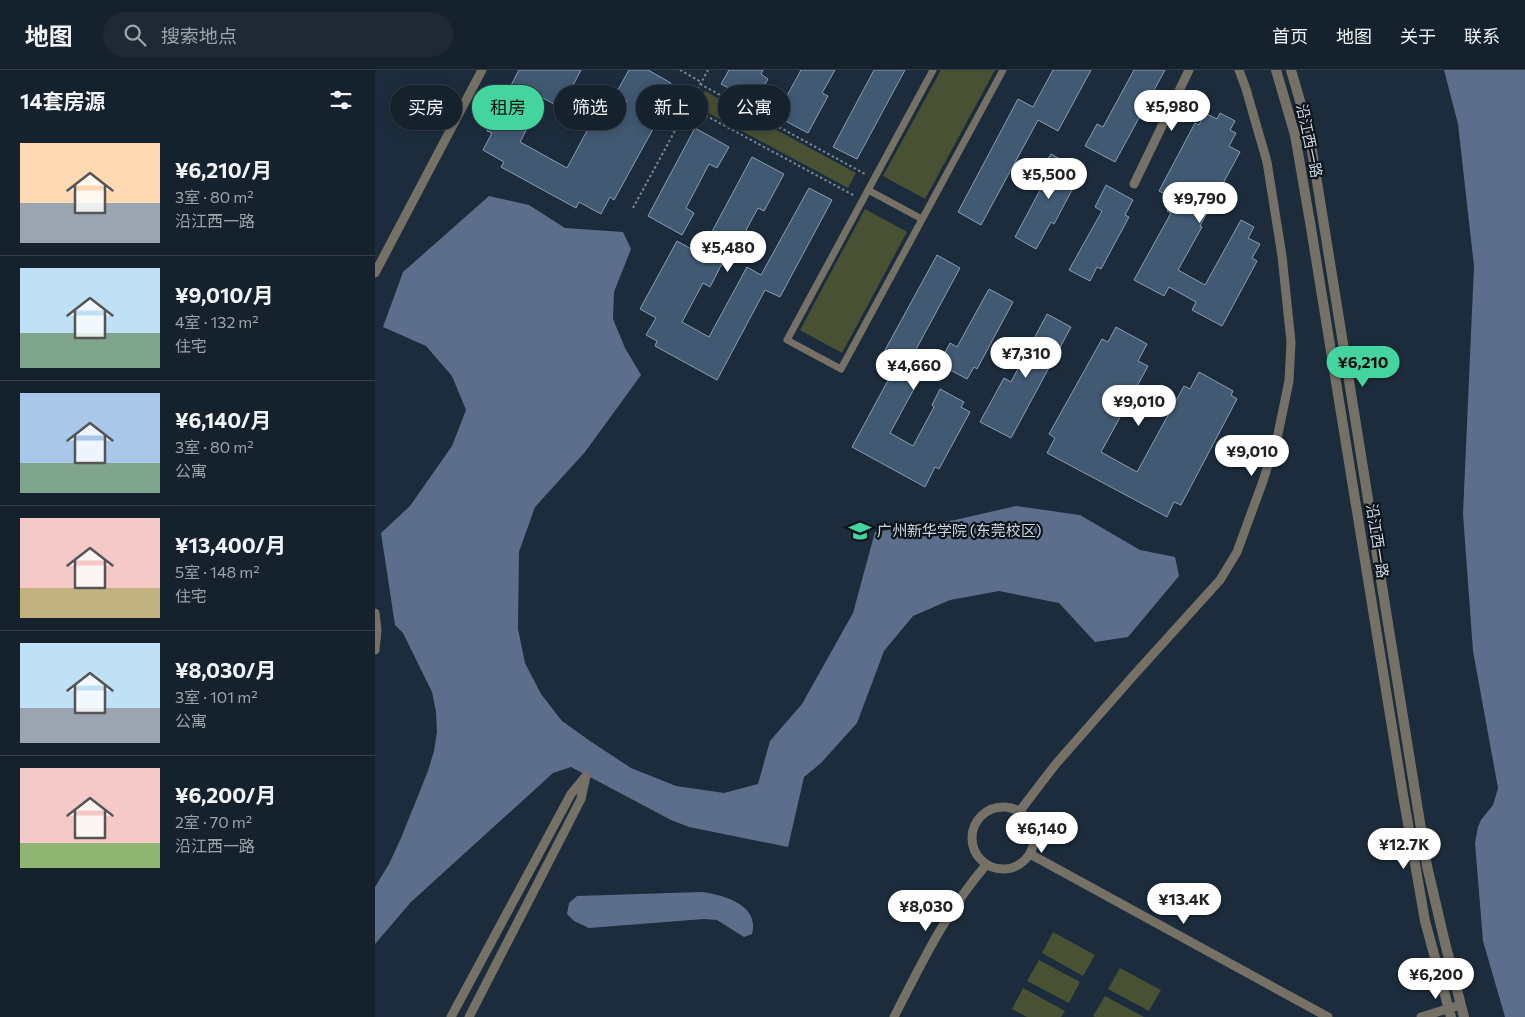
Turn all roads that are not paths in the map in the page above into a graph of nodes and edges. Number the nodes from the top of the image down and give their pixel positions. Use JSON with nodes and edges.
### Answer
{"nodes":[{"id":1,"x":482,"y":70,"type":"edge"},
{"id":2,"x":933,"y":70,"type":"edge"},
{"id":3,"x":1003,"y":70,"type":"edge"},
{"id":4,"x":1189,"y":70,"type":"edge"},
{"id":5,"x":1239,"y":70,"type":"edge"},
{"id":6,"x":1276,"y":70,"type":"edge"},
{"id":7,"x":1291,"y":70,"type":"edge"},
{"id":8,"x":1134,"y":184,"type":"dead end"},
{"id":9,"x":868,"y":190,"type":"junction"},
{"id":10,"x":922,"y":219,"type":"junction"},
{"id":11,"x":375,"y":273,"type":"edge"},
{"id":12,"x":375,"y":613,"type":"edge"},
{"id":13,"x":375,"y":650,"type":"edge"},
{"id":14,"x":1019,"y":812,"type":"junction"},
{"id":15,"x":1030,"y":854,"type":"junction"},
{"id":16,"x":986,"y":865,"type":"junction"},
{"id":17,"x":1460,"y":1005,"type":"junction"},
{"id":18,"x":1449,"y":1013,"type":"edge"},
{"id":19,"x":451,"y":1017,"type":"edge"},
{"id":20,"x":469,"y":1017,"type":"edge"},
{"id":21,"x":894,"y":1017,"type":"edge"},
{"id":22,"x":1328,"y":1017,"type":"edge"},
{"id":23,"x":1421,"y":1017,"type":"edge"},
{"id":24,"x":1464,"y":1017,"type":"edge"}],
"edges":[{"from":1,"to":11,"type":"street"},
{"from":2,"to":9,"type":"street"},
{"from":3,"to":10,"type":"street"},
{"from":4,"to":8,"type":"street"},
{"from":5,"to":14,"type":"street"},
{"from":6,"to":18,"type":"street","name":"沿江西一路"},
{"from":7,"to":17,"type":"street","name":"沿江西一路"},
{"from":9,"to":10,"type":"street"},
{"from":9,"to":10,"type":"street"},
{"from":12,"to":13,"type":"street"},
{"from":14,"to":15,"type":"street"},
{"from":14,"to":16,"type":"street"},
{"from":15,"to":16,"type":"street"},
{"from":15,"to":22,"type":"street"},
{"from":16,"to":21,"type":"street"},
{"from":17,"to":18,"type":"street"},
{"from":17,"to":24,"type":"street","name":"沿江西一路"},
{"from":18,"to":23,"type":"street"},
{"from":19,"to":20,"type":"street"}]}
